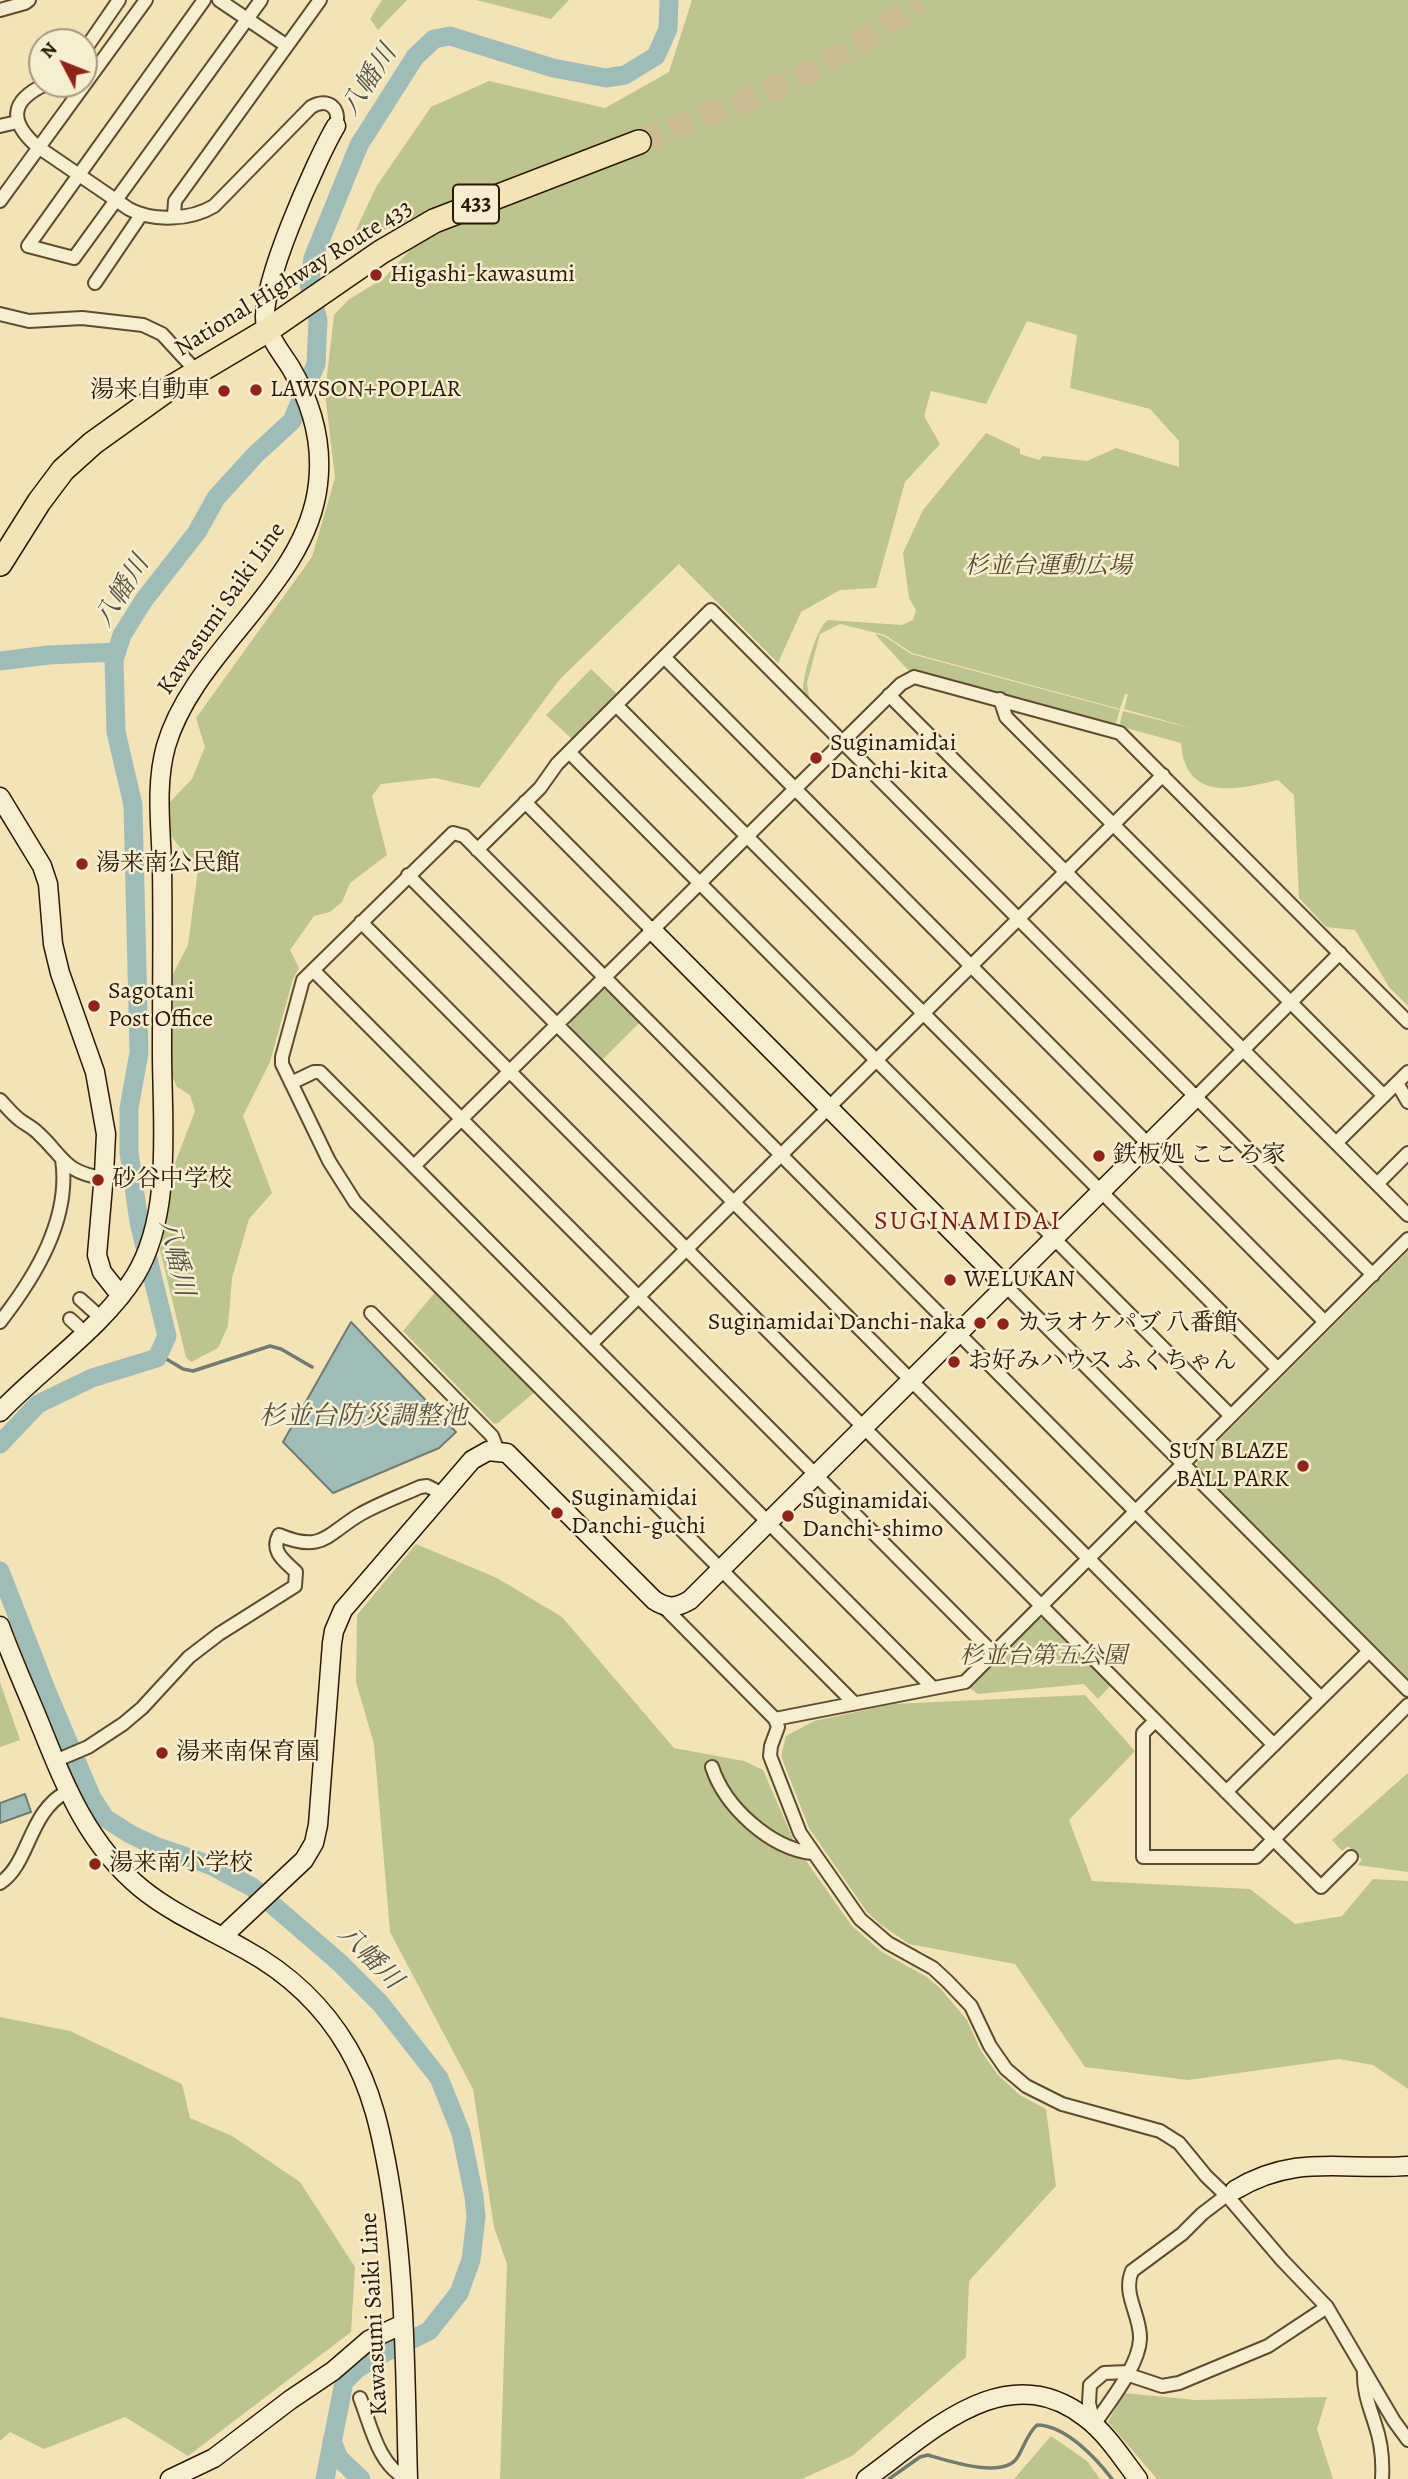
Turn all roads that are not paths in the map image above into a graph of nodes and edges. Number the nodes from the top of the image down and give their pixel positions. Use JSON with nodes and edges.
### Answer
{"nodes":[{"id":1,"x":29,"y":0,"type":"edge"},
{"id":2,"x":119,"y":0,"type":"edge"},
{"id":3,"x":146,"y":0,"type":"edge"},
{"id":4,"x":204,"y":0,"type":"edge"},
{"id":5,"x":219,"y":0,"type":"edge"},
{"id":6,"x":261,"y":0,"type":"edge"},
{"id":7,"x":320,"y":0,"type":"edge"},
{"id":8,"x":0,"y":10,"type":"edge"},
{"id":9,"x":247,"y":19,"type":"junction"},
{"id":10,"x":98,"y":31,"type":"edge"},
{"id":11,"x":287,"y":46,"type":"junction"},
{"id":12,"x":28,"y":95,"type":"edge"},
{"id":13,"x":16,"y":122,"type":"junction"},
{"id":14,"x":0,"y":126,"type":"edge"},
{"id":15,"x":337,"y":126,"type":"joint"},
{"id":16,"x":639,"y":142,"type":"tunnel mouth"},
{"id":17,"x":38,"y":147,"type":"junction"},
{"id":18,"x":78,"y":174,"type":"junction"},
{"id":19,"x":116,"y":200,"type":"junction"},
{"id":20,"x":0,"y":201,"type":"edge"},
{"id":21,"x":141,"y":215,"type":"junction"},
{"id":22,"x":174,"y":216,"type":"junction"},
{"id":23,"x":95,"y":283,"type":"dead end"},
{"id":24,"x":0,"y":314,"type":"edge"},
{"id":25,"x":268,"y":330,"type":"junction"},
{"id":26,"x":197,"y":372,"type":"junction"},
{"id":27,"x":0,"y":564,"type":"edge"},
{"id":28,"x":664,"y":657,"type":"junction"},
{"id":29,"x":889,"y":695,"type":"junction"},
{"id":30,"x":1000,"y":699,"type":"junction"},
{"id":31,"x":616,"y":705,"type":"junction"},
{"id":32,"x":842,"y":741,"type":"junction"},
{"id":33,"x":569,"y":752,"type":"junction"},
{"id":34,"x":1163,"y":775,"type":"junction"},
{"id":35,"x":794,"y":789,"type":"junction"},
{"id":36,"x":0,"y":797,"type":"edge"},
{"id":37,"x":525,"y":802,"type":"junction"},
{"id":38,"x":1114,"y":825,"type":"junction"},
{"id":39,"x":747,"y":836,"type":"junction"},
{"id":40,"x":477,"y":850,"type":"junction"},
{"id":41,"x":1066,"y":872,"type":"junction"},
{"id":42,"x":408,"y":875,"type":"junction"},
{"id":43,"x":700,"y":883,"type":"junction"},
{"id":44,"x":1019,"y":919,"type":"junction"},
{"id":45,"x":361,"y":922,"type":"junction"},
{"id":46,"x":652,"y":930,"type":"junction"},
{"id":47,"x":1340,"y":953,"type":"junction"},
{"id":48,"x":971,"y":967,"type":"junction"},
{"id":49,"x":313,"y":970,"type":"junction"},
{"id":50,"x":604,"y":978,"type":"junction"},
{"id":51,"x":1290,"y":1003,"type":"junction"},
{"id":52,"x":924,"y":1014,"type":"junction"},
{"id":53,"x":1408,"y":1021,"type":"edge"},
{"id":54,"x":557,"y":1025,"type":"junction"},
{"id":55,"x":1243,"y":1050,"type":"junction"},
{"id":56,"x":877,"y":1061,"type":"junction"},
{"id":57,"x":509,"y":1072,"type":"junction"},
{"id":58,"x":1408,"y":1072,"type":"edge"},
{"id":59,"x":291,"y":1083,"type":"junction"},
{"id":60,"x":1397,"y":1083,"type":"junction"},
{"id":61,"x":1384,"y":1096,"type":"junction"},
{"id":62,"x":1196,"y":1097,"type":"junction"},
{"id":63,"x":0,"y":1100,"type":"edge"},
{"id":64,"x":1408,"y":1102,"type":"edge"},
{"id":65,"x":829,"y":1108,"type":"junction"},
{"id":66,"x":462,"y":1119,"type":"junction"},
{"id":67,"x":1336,"y":1143,"type":"junction"},
{"id":68,"x":1148,"y":1144,"type":"junction"},
{"id":69,"x":1408,"y":1153,"type":"edge"},
{"id":70,"x":781,"y":1155,"type":"junction"},
{"id":71,"x":62,"y":1159,"type":"junction"},
{"id":72,"x":414,"y":1166,"type":"junction"},
{"id":73,"x":104,"y":1178,"type":"junction"},
{"id":74,"x":1377,"y":1184,"type":"junction"},
{"id":75,"x":1101,"y":1192,"type":"junction"},
{"id":76,"x":734,"y":1203,"type":"junction"},
{"id":77,"x":1408,"y":1215,"type":"edge"},
{"id":78,"x":1054,"y":1239,"type":"junction"},
{"id":79,"x":1408,"y":1239,"type":"edge"},
{"id":80,"x":687,"y":1250,"type":"junction"},
{"id":81,"x":1373,"y":1275,"type":"junction"},
{"id":82,"x":1006,"y":1286,"type":"junction"},
{"id":83,"x":121,"y":1296,"type":"junction"},
{"id":84,"x":639,"y":1297,"type":"junction"},
{"id":85,"x":80,"y":1299,"type":"dead end"},
{"id":86,"x":371,"y":1313,"type":"dead end"},
{"id":87,"x":100,"y":1318,"type":"junction"},
{"id":88,"x":70,"y":1319,"type":"dead end"},
{"id":89,"x":0,"y":1322,"type":"edge"},
{"id":90,"x":1325,"y":1322,"type":"junction"},
{"id":91,"x":85,"y":1332,"type":"junction"},
{"id":92,"x":958,"y":1333,"type":"junction"},
{"id":93,"x":591,"y":1345,"type":"junction"},
{"id":94,"x":1278,"y":1369,"type":"junction"},
{"id":95,"x":911,"y":1381,"type":"junction"},
{"id":96,"x":0,"y":1412,"type":"edge"},
{"id":97,"x":1231,"y":1416,"type":"junction"},
{"id":98,"x":863,"y":1428,"type":"junction"},
{"id":99,"x":498,"y":1451,"type":"junction"},
{"id":100,"x":1182,"y":1464,"type":"junction"},
{"id":101,"x":816,"y":1475,"type":"junction"},
{"id":102,"x":443,"y":1493,"type":"junction"},
{"id":103,"x":1135,"y":1511,"type":"junction"},
{"id":104,"x":768,"y":1522,"type":"junction"},
{"id":105,"x":1088,"y":1559,"type":"junction"},
{"id":106,"x":721,"y":1569,"type":"junction"},
{"id":107,"x":663,"y":1605,"type":"junction"},
{"id":108,"x":1041,"y":1606,"type":"junction"},
{"id":109,"x":0,"y":1626,"type":"edge"},
{"id":110,"x":1368,"y":1650,"type":"junction"},
{"id":111,"x":993,"y":1653,"type":"junction"},
{"id":112,"x":933,"y":1688,"type":"junction"},
{"id":113,"x":1408,"y":1690,"type":"edge"},
{"id":114,"x":1321,"y":1698,"type":"junction"},
{"id":115,"x":854,"y":1703,"type":"junction"},
{"id":116,"x":1408,"y":1705,"type":"edge"},
{"id":117,"x":775,"y":1719,"type":"junction"},
{"id":118,"x":1155,"y":1721,"type":"junction"},
{"id":119,"x":1274,"y":1745,"type":"junction"},
{"id":120,"x":58,"y":1759,"type":"junction"},
{"id":121,"x":712,"y":1767,"type":"dead end"},
{"id":122,"x":68,"y":1791,"type":"junction"},
{"id":123,"x":1226,"y":1793,"type":"junction"},
{"id":124,"x":1273,"y":1840,"type":"junction"},
{"id":125,"x":812,"y":1853,"type":"junction"},
{"id":126,"x":1351,"y":1857,"type":"dead end"},
{"id":127,"x":0,"y":1883,"type":"edge"},
{"id":128,"x":228,"y":1931,"type":"junction"},
{"id":129,"x":1408,"y":2166,"type":"edge"},
{"id":130,"x":1231,"y":2193,"type":"junction"},
{"id":131,"x":1327,"y":2307,"type":"junction"},
{"id":132,"x":403,"y":2325,"type":"junction"},
{"id":133,"x":1364,"y":2370,"type":"junction"},
{"id":134,"x":1127,"y":2373,"type":"junction"},
{"id":135,"x":360,"y":2398,"type":"dead end"},
{"id":136,"x":1094,"y":2425,"type":"junction"},
{"id":137,"x":1408,"y":2440,"type":"edge"},
{"id":138,"x":170,"y":2479,"type":"edge"},
{"id":139,"x":407,"y":2479,"type":"edge"},
{"id":140,"x":866,"y":2479,"type":"edge"},
{"id":141,"x":1138,"y":2479,"type":"edge"},
{"id":142,"x":1382,"y":2479,"type":"edge"}],
"edges":[{"from":1,"to":8,"type":"street"},
{"from":2,"to":10,"type":"street"},
{"from":3,"to":17,"type":"street"},
{"from":4,"to":18,"type":"street"},
{"from":5,"to":9,"type":"street"},
{"from":6,"to":9,"type":"street"},
{"from":7,"to":11,"type":"street"},
{"from":9,"to":11,"type":"street"},
{"from":9,"to":19,"type":"street"},
{"from":11,"to":22,"type":"street"},
{"from":12,"to":13,"type":"street"},
{"from":13,"to":14,"type":"street"},
{"from":13,"to":17,"type":"street"},
{"from":15,"to":22,"type":"street"},
{"from":15,"to":25,"type":"main road"},
{"from":16,"to":25,"type":"highway","name":"National Highway Route 433","number":"433"},
{"from":17,"to":18,"type":"street"},
{"from":17,"to":20,"type":"street"},
{"from":18,"to":19,"type":"street"},
{"from":18,"to":19,"type":"street"},
{"from":19,"to":21,"type":"street"},
{"from":21,"to":22,"type":"street"},
{"from":21,"to":23,"type":"street"},
{"from":24,"to":26,"type":"street"},
{"from":25,"to":26,"type":"highway","name":"National Highway Route 433","number":"433"},
{"from":25,"to":83,"type":"main road","name":"Kawasumi Saiki Line"},
{"from":26,"to":27,"type":"highway","name":"National Highway Route 433","number":"433"},
{"from":28,"to":31,"type":"street"},
{"from":28,"to":32,"type":"street"},
{"from":28,"to":35,"type":"street"},
{"from":29,"to":30,"type":"street"},
{"from":29,"to":32,"type":"street"},
{"from":29,"to":41,"type":"street"},
{"from":30,"to":34,"type":"street"},
{"from":30,"to":38,"type":"street"},
{"from":31,"to":33,"type":"street"},
{"from":31,"to":39,"type":"street"},
{"from":32,"to":35,"type":"street"},
{"from":32,"to":44,"type":"street"},
{"from":33,"to":37,"type":"street"},
{"from":33,"to":43,"type":"street"},
{"from":34,"to":38,"type":"street"},
{"from":34,"to":47,"type":"street"},
{"from":35,"to":39,"type":"street"},
{"from":35,"to":48,"type":"street"},
{"from":36,"to":73,"type":"main road"},
{"from":37,"to":40,"type":"street"},
{"from":37,"to":46,"type":"street"},
{"from":38,"to":41,"type":"street"},
{"from":38,"to":51,"type":"street"},
{"from":39,"to":43,"type":"street"},
{"from":39,"to":52,"type":"street"},
{"from":40,"to":42,"type":"street"},
{"from":40,"to":50,"type":"street"},
{"from":41,"to":44,"type":"street"},
{"from":41,"to":55,"type":"street"},
{"from":42,"to":45,"type":"street"},
{"from":42,"to":54,"type":"street"},
{"from":43,"to":46,"type":"street"},
{"from":43,"to":56,"type":"street"},
{"from":44,"to":48,"type":"street"},
{"from":44,"to":62,"type":"street"},
{"from":45,"to":49,"type":"street"},
{"from":45,"to":57,"type":"street"},
{"from":46,"to":50,"type":"street"},
{"from":46,"to":65,"type":"main road"},
{"from":47,"to":51,"type":"street"},
{"from":47,"to":53,"type":"street"},
{"from":48,"to":52,"type":"street"},
{"from":48,"to":68,"type":"street"},
{"from":49,"to":59,"type":"street"},
{"from":49,"to":66,"type":"street"},
{"from":50,"to":54,"type":"street"},
{"from":50,"to":70,"type":"street"},
{"from":51,"to":55,"type":"street"},
{"from":51,"to":61,"type":"street"},
{"from":52,"to":56,"type":"street"},
{"from":52,"to":75,"type":"street"},
{"from":54,"to":57,"type":"street"},
{"from":54,"to":76,"type":"street"},
{"from":55,"to":62,"type":"street"},
{"from":55,"to":67,"type":"street"},
{"from":56,"to":65,"type":"street"},
{"from":56,"to":78,"type":"street"},
{"from":57,"to":66,"type":"street"},
{"from":57,"to":80,"type":"street"},
{"from":58,"to":60,"type":"street"},
{"from":59,"to":72,"type":"street"},
{"from":59,"to":106,"type":"street"},
{"from":60,"to":61,"type":"street"},
{"from":60,"to":64,"type":"street"},
{"from":61,"to":67,"type":"street"},
{"from":62,"to":68,"type":"main road"},
{"from":62,"to":81,"type":"street"},
{"from":63,"to":71,"type":"street"},
{"from":65,"to":70,"type":"street"},
{"from":65,"to":82,"type":"main road"},
{"from":66,"to":72,"type":"street"},
{"from":66,"to":84,"type":"street"},
{"from":67,"to":74,"type":"street"},
{"from":68,"to":75,"type":"main road"},
{"from":68,"to":90,"type":"street"},
{"from":69,"to":74,"type":"street"},
{"from":70,"to":76,"type":"street"},
{"from":70,"to":92,"type":"street"},
{"from":71,"to":73,"type":"street"},
{"from":71,"to":89,"type":"street"},
{"from":72,"to":93,"type":"street"},
{"from":73,"to":83,"type":"main road"},
{"from":74,"to":77,"type":"street"},
{"from":75,"to":78,"type":"main road"},
{"from":75,"to":94,"type":"street"},
{"from":76,"to":80,"type":"street"},
{"from":76,"to":95,"type":"street"},
{"from":78,"to":82,"type":"main road"},
{"from":78,"to":97,"type":"street"},
{"from":79,"to":81,"type":"street"},
{"from":80,"to":84,"type":"street"},
{"from":80,"to":98,"type":"street"},
{"from":81,"to":90,"type":"street"},
{"from":82,"to":92,"type":"main road"},
{"from":82,"to":100,"type":"street"},
{"from":83,"to":87,"type":"main road","name":"Kawasumi Saiki Line"},
{"from":84,"to":93,"type":"street"},
{"from":84,"to":101,"type":"street"},
{"from":85,"to":87,"type":"street"},
{"from":86,"to":99,"type":"street"},
{"from":87,"to":91,"type":"main road","name":"Kawasumi Saiki Line"},
{"from":88,"to":91,"type":"street"},
{"from":90,"to":94,"type":"street"},
{"from":91,"to":96,"type":"main road","name":"Kawasumi Saiki Line"},
{"from":92,"to":95,"type":"main road"},
{"from":92,"to":103,"type":"street"},
{"from":93,"to":104,"type":"street"},
{"from":94,"to":97,"type":"street"},
{"from":95,"to":98,"type":"main road"},
{"from":95,"to":105,"type":"street"},
{"from":97,"to":100,"type":"street"},
{"from":98,"to":101,"type":"main road"},
{"from":98,"to":108,"type":"street"},
{"from":99,"to":102,"type":"main road"},
{"from":99,"to":107,"type":"main road"},
{"from":100,"to":103,"type":"street"},
{"from":100,"to":110,"type":"street"},
{"from":101,"to":104,"type":"main road"},
{"from":101,"to":111,"type":"street"},
{"from":102,"to":120,"type":"street"},
{"from":102,"to":128,"type":"main road"},
{"from":103,"to":105,"type":"street"},
{"from":103,"to":114,"type":"street"},
{"from":104,"to":106,"type":"main road"},
{"from":104,"to":112,"type":"street"},
{"from":105,"to":108,"type":"street"},
{"from":105,"to":119,"type":"street"},
{"from":106,"to":107,"type":"main road"},
{"from":106,"to":115,"type":"street"},
{"from":107,"to":117,"type":"street"},
{"from":108,"to":111,"type":"street"},
{"from":108,"to":118,"type":"street"},
{"from":109,"to":120,"type":"main road","name":"Kawasumi Saiki Line"},
{"from":110,"to":113,"type":"street"},
{"from":110,"to":114,"type":"street"},
{"from":111,"to":112,"type":"street"},
{"from":112,"to":115,"type":"street"},
{"from":114,"to":119,"type":"street"},
{"from":115,"to":117,"type":"street"},
{"from":116,"to":124,"type":"street"},
{"from":117,"to":125,"type":"street"},
{"from":118,"to":123,"type":"street"},
{"from":118,"to":124,"type":"street"},
{"from":119,"to":123,"type":"street"},
{"from":120,"to":122,"type":"main road","name":"Kawasumi Saiki Line"},
{"from":121,"to":125,"type":"street"},
{"from":122,"to":127,"type":"street"},
{"from":122,"to":128,"type":"main road","name":"Kawasumi Saiki Line"},
{"from":123,"to":124,"type":"street"},
{"from":124,"to":126,"type":"street"},
{"from":125,"to":130,"type":"street"},
{"from":128,"to":132,"type":"main road","name":"Kawasumi Saiki Line"},
{"from":129,"to":130,"type":"main road"},
{"from":130,"to":131,"type":"street"},
{"from":130,"to":134,"type":"street"},
{"from":131,"to":133,"type":"street"},
{"from":131,"to":134,"type":"street"},
{"from":132,"to":138,"type":"main road"},
{"from":132,"to":139,"type":"main road","name":"Kawasumi Saiki Line"},
{"from":133,"to":137,"type":"street"},
{"from":133,"to":142,"type":"street"},
{"from":134,"to":136,"type":"street"},
{"from":134,"to":136,"type":"street"},
{"from":135,"to":139,"type":"street"},
{"from":136,"to":140,"type":"main road"},
{"from":136,"to":141,"type":"main road"}]}
